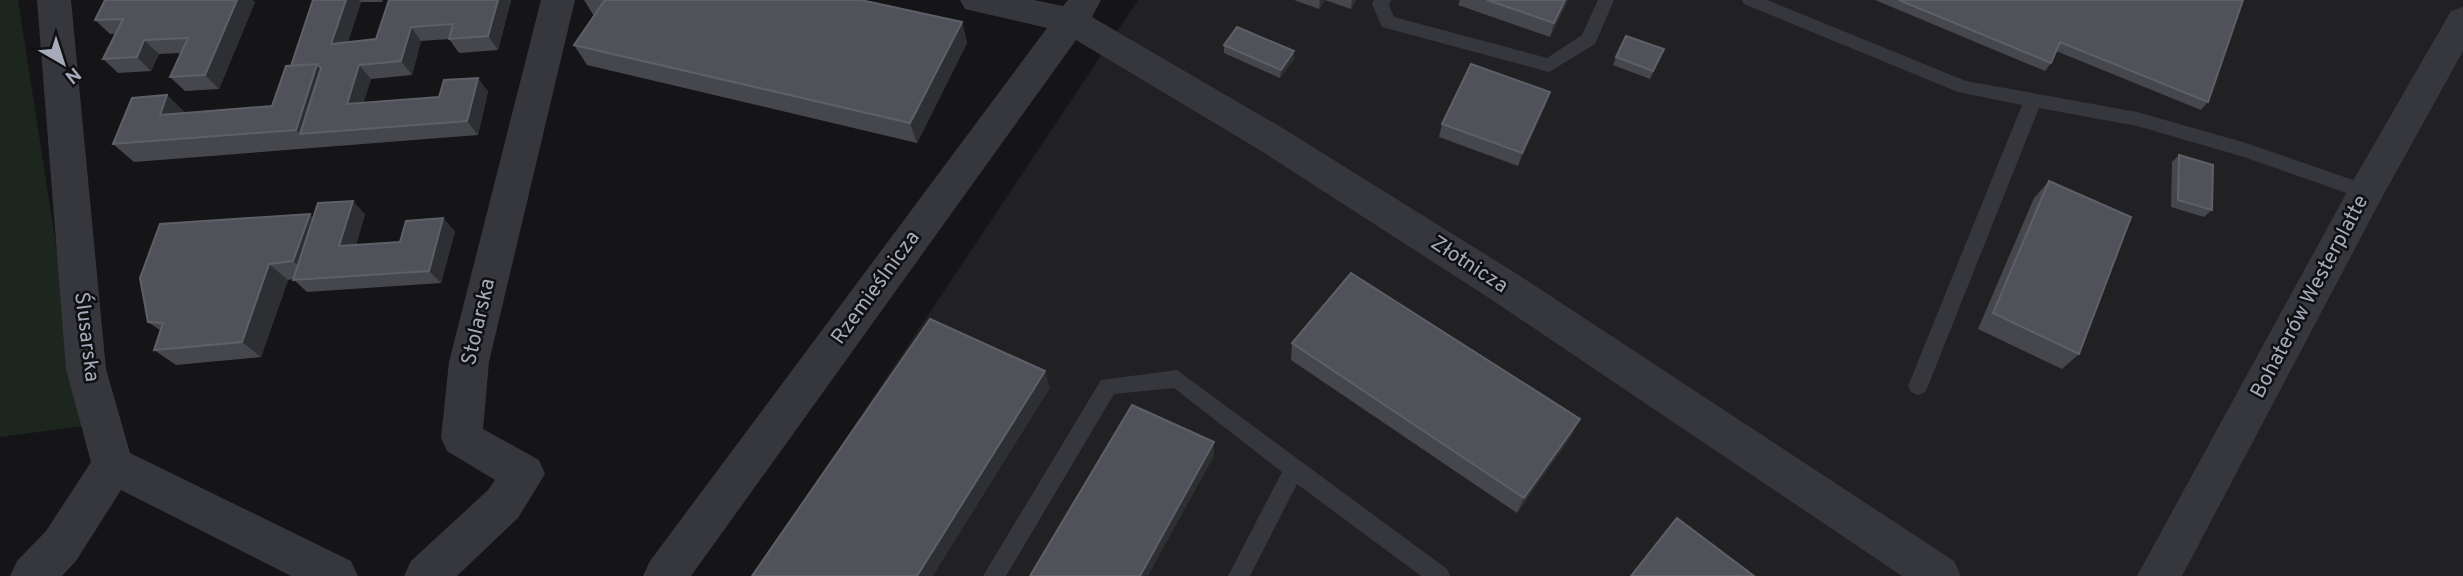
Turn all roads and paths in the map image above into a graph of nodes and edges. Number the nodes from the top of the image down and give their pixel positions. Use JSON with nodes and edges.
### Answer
{"nodes":[{"id":1,"x":54,"y":0,"type":"edge"},
{"id":2,"x":558,"y":0,"type":"edge"},
{"id":3,"x":977,"y":0,"type":"edge"},
{"id":4,"x":1383,"y":0,"type":"edge"},
{"id":5,"x":1606,"y":0,"type":"edge"},
{"id":6,"x":1750,"y":0,"type":"edge"},
{"id":7,"x":1079,"y":10,"type":"edge"},
{"id":8,"x":2463,"y":20,"type":"edge"},
{"id":9,"x":2033,"y":100,"type":"junction"},
{"id":10,"x":2366,"y":192,"type":"junction"},
{"id":11,"x":1918,"y":386,"type":"dead end"},
{"id":12,"x":113,"y":465,"type":"junction"},
{"id":13,"x":1294,"y":469,"type":"junction"},
{"id":14,"x":32,"y":576,"type":"edge"},
{"id":15,"x":336,"y":576,"type":"edge"},
{"id":16,"x":426,"y":576,"type":"edge"},
{"id":17,"x":665,"y":576,"type":"edge"},
{"id":18,"x":994,"y":576,"type":"edge"},
{"id":19,"x":1239,"y":576,"type":"edge"},
{"id":20,"x":1439,"y":576,"type":"edge"},
{"id":21,"x":1939,"y":576,"type":"edge"},
{"id":22,"x":2159,"y":576,"type":"edge"}],
"edges":[{"from":1,"to":12,"type":"street","name":"Ślusarska"},
{"from":2,"to":16,"type":"street","name":"Stolarska"},
{"from":3,"to":7,"type":"street","name":"Złotnicza"},
{"from":4,"to":5,"type":"lane"},
{"from":6,"to":9,"type":"lane"},
{"from":7,"to":17,"type":"street","name":"Rzemieślnicza"},
{"from":7,"to":21,"type":"street","name":"Złotnicza"},
{"from":8,"to":10,"type":"street","name":"Bohaterów Westerplatte"},
{"from":9,"to":10,"type":"lane"},
{"from":9,"to":11,"type":"lane"},
{"from":10,"to":22,"type":"street","name":"Bohaterów Westerplatte"},
{"from":12,"to":14,"type":"street"},
{"from":12,"to":15,"type":"street"},
{"from":13,"to":18,"type":"lane"},
{"from":13,"to":19,"type":"lane"},
{"from":13,"to":20,"type":"lane"}]}
